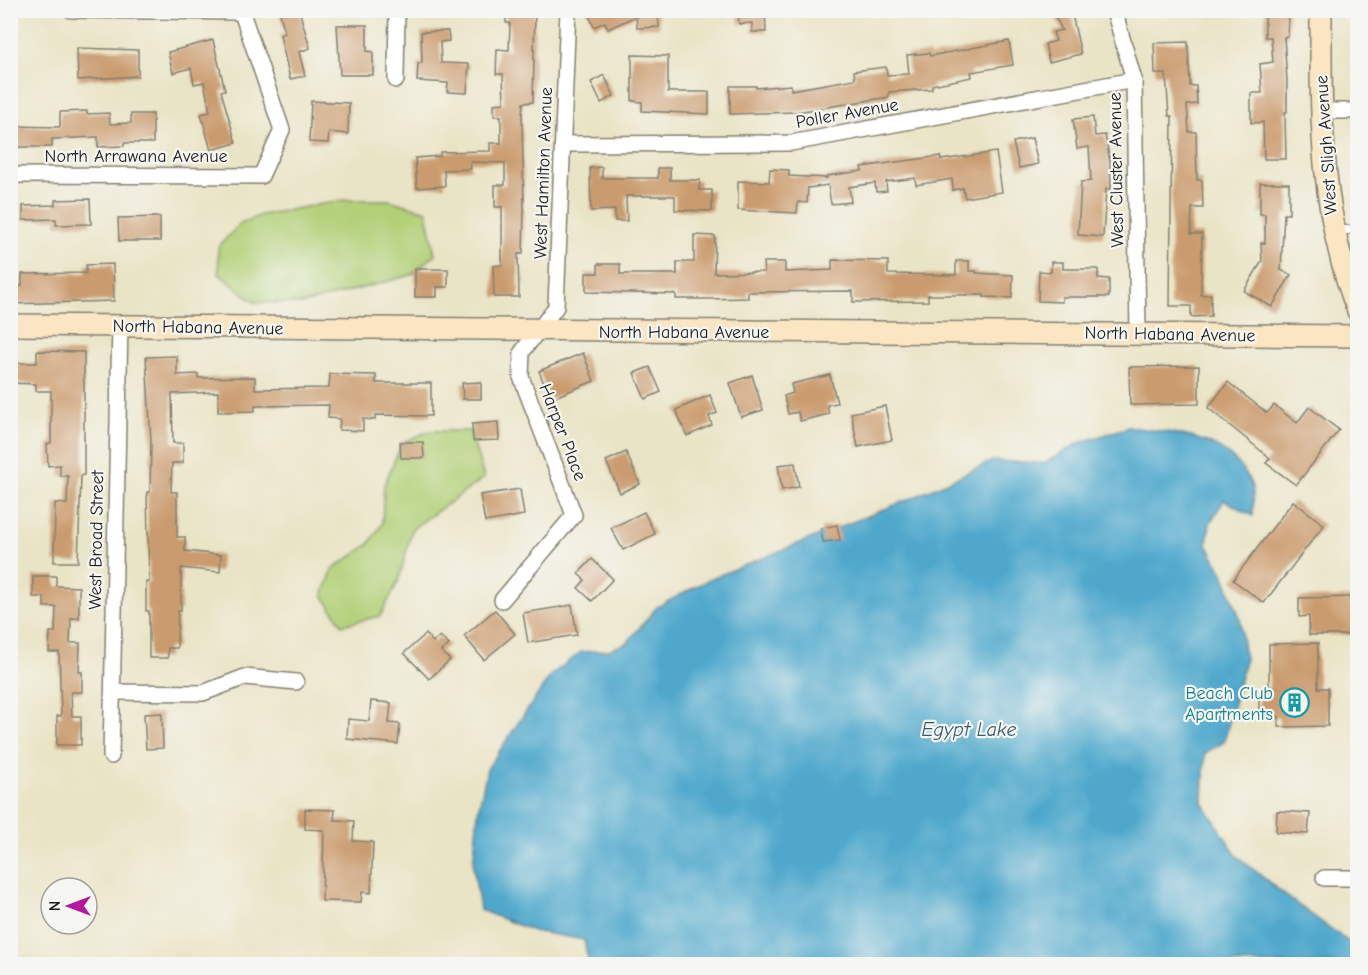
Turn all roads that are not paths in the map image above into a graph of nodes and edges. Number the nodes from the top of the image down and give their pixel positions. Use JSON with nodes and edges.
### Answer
{"nodes":[{"id":1,"x":71,"y":10,"type":"edge"},
{"id":2,"x":398,"y":10,"type":"edge"},
{"id":3,"x":568,"y":10,"type":"edge"},
{"id":4,"x":1114,"y":10,"type":"edge"},
{"id":5,"x":1321,"y":10,"type":"edge"},
{"id":6,"x":242,"y":11,"type":"edge"},
{"id":7,"x":396,"y":80,"type":"dead end"},
{"id":8,"x":1134,"y":80,"type":"junction"},
{"id":9,"x":1321,"y":111,"type":"junction"},
{"id":10,"x":1358,"y":111,"type":"edge"},
{"id":11,"x":564,"y":144,"type":"junction"},
{"id":12,"x":10,"y":175,"type":"edge"},
{"id":13,"x":1358,"y":229,"type":"edge"},
{"id":14,"x":1334,"y":232,"type":"junction"},
{"id":15,"x":1353,"y":285,"type":"edge"},
{"id":16,"x":1358,"y":311,"type":"edge"},
{"id":17,"x":10,"y":325,"type":"edge"},
{"id":18,"x":120,"y":325,"type":"junction"},
{"id":19,"x":538,"y":331,"type":"junction"},
{"id":20,"x":1138,"y":333,"type":"junction"},
{"id":21,"x":1358,"y":336,"type":"edge"},
{"id":22,"x":502,"y":600,"type":"dead end"},
{"id":23,"x":296,"y":682,"type":"dead end"},
{"id":24,"x":113,"y":692,"type":"junction"},
{"id":25,"x":111,"y":756,"type":"dead end"},
{"id":26,"x":1324,"y":878,"type":"dead end"},
{"id":27,"x":1358,"y":878,"type":"edge"}],
"edges":[{"from":1,"to":6,"type":"street"},
{"from":2,"to":7,"type":"street"},
{"from":3,"to":11,"type":"street","name":"West Hamilton Avenue"},
{"from":4,"to":8,"type":"street","name":"West Cluster Avenue"},
{"from":5,"to":9,"type":"street","name":"West Sligh Avenue"},
{"from":6,"to":12,"type":"street","name":"North Arrawana Avenue"},
{"from":8,"to":11,"type":"street","name":"Poller Avenue"},
{"from":8,"to":20,"type":"street","name":"West Cluster Avenue"},
{"from":9,"to":10,"type":"street"},
{"from":9,"to":14,"type":"street","name":"West Sligh Avenue"},
{"from":11,"to":19,"type":"street","name":"West Hamilton Avenue"},
{"from":13,"to":14,"type":"lane"},
{"from":14,"to":15,"type":"street","name":"West Sligh Avenue"},
{"from":15,"to":16,"type":"street","name":"West Sligh Avenue"},
{"from":17,"to":18,"type":"street","name":"North Habana Avenue"},
{"from":18,"to":19,"type":"street","name":"North Habana Avenue"},
{"from":18,"to":24,"type":"street","name":"West Broad Street"},
{"from":19,"to":20,"type":"street","name":"North Habana Avenue"},
{"from":19,"to":22,"type":"street","name":"Harper Place"},
{"from":20,"to":21,"type":"street","name":"North Habana Avenue"},
{"from":23,"to":24,"type":"street"},
{"from":24,"to":25,"type":"street","name":"West Broad Street"},
{"from":26,"to":27,"type":"street"}]}
